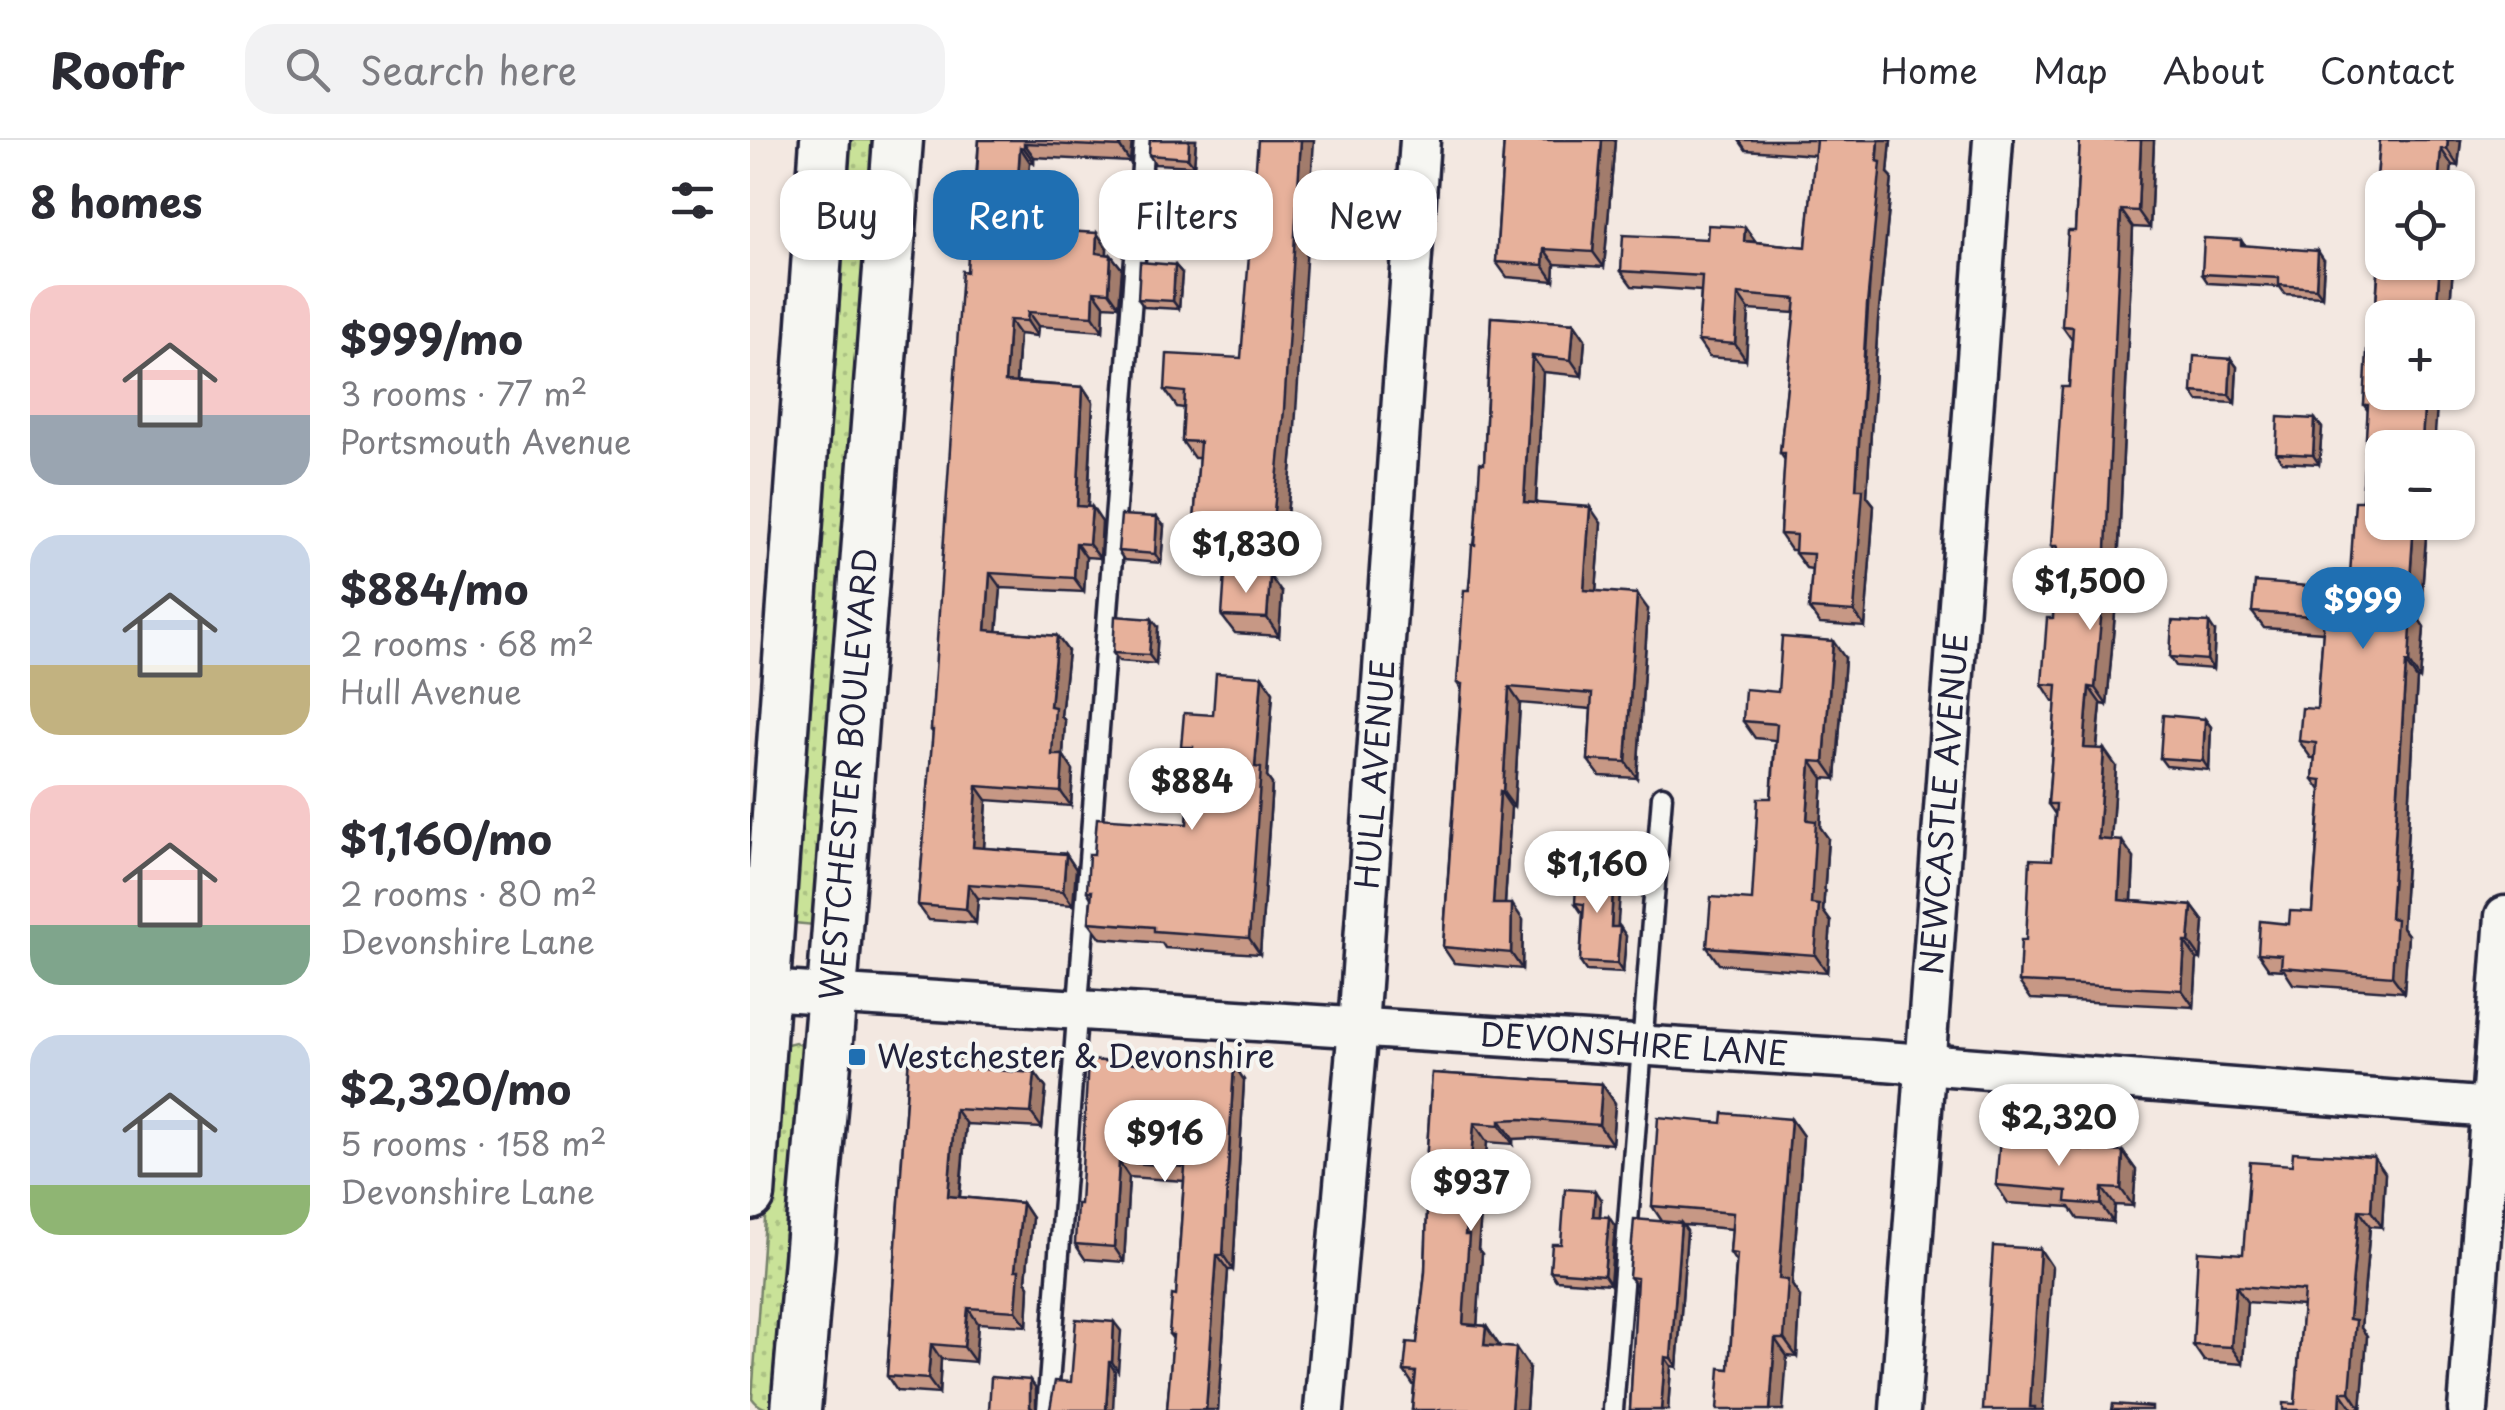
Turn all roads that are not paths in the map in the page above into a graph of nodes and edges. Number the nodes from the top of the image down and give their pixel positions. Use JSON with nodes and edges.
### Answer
{"nodes":[{"id":1,"x":825,"y":140,"type":"edge"},
{"id":2,"x":898,"y":140,"type":"edge"},
{"id":3,"x":1144,"y":140,"type":"edge"},
{"id":4,"x":1420,"y":140,"type":"edge"},
{"id":5,"x":1993,"y":140,"type":"edge"},
{"id":6,"x":1662,"y":796,"type":"dead end"},
{"id":7,"x":2505,"y":916,"type":"edge"},
{"id":8,"x":764,"y":990,"type":"junction"},
{"id":9,"x":832,"y":993,"type":"junction"},
{"id":10,"x":1079,"y":1009,"type":"junction"},
{"id":11,"x":1358,"y":1027,"type":"junction"},
{"id":12,"x":1642,"y":1045,"type":"junction"},
{"id":13,"x":1925,"y":1064,"type":"junction"},
{"id":14,"x":2498,"y":1108,"type":"edge"},
{"id":15,"x":750,"y":1195,"type":"edge"},
{"id":16,"x":796,"y":1410,"type":"edge"},
{"id":17,"x":1047,"y":1410,"type":"edge"},
{"id":18,"x":1324,"y":1410,"type":"edge"},
{"id":19,"x":1613,"y":1410,"type":"edge"},
{"id":20,"x":1900,"y":1410,"type":"edge"},
{"id":21,"x":2468,"y":1410,"type":"edge"}],
"edges":[{"from":1,"to":8,"type":"street"},
{"from":2,"to":9,"type":"street","name":"WESTCHESTER BOULEVARD"},
{"from":3,"to":10,"type":"lane"},
{"from":4,"to":11,"type":"street","name":"HULL AVENUE"},
{"from":5,"to":13,"type":"street","name":"NEWCASTLE AVENUE"},
{"from":6,"to":12,"type":"lane"},
{"from":7,"to":14,"type":"street"},
{"from":8,"to":9,"type":"street","name":"DEVONSHIRE LANE"},
{"from":8,"to":15,"type":"street"},
{"from":9,"to":10,"type":"street","name":"DEVONSHIRE LANE"},
{"from":9,"to":16,"type":"street","name":"WESTCHESTER BOULEVARD"},
{"from":10,"to":11,"type":"street","name":"DEVONSHIRE LANE"},
{"from":10,"to":17,"type":"lane"},
{"from":11,"to":12,"type":"street","name":"DEVONSHIRE LANE"},
{"from":11,"to":18,"type":"street","name":"HULL AVENUE"},
{"from":12,"to":13,"type":"street","name":"DEVONSHIRE LANE"},
{"from":12,"to":19,"type":"lane"},
{"from":13,"to":14,"type":"street","name":"DEVONSHIRE LANE"},
{"from":13,"to":20,"type":"street","name":"NEWCASTLE AVENUE"},
{"from":14,"to":21,"type":"street"}]}
